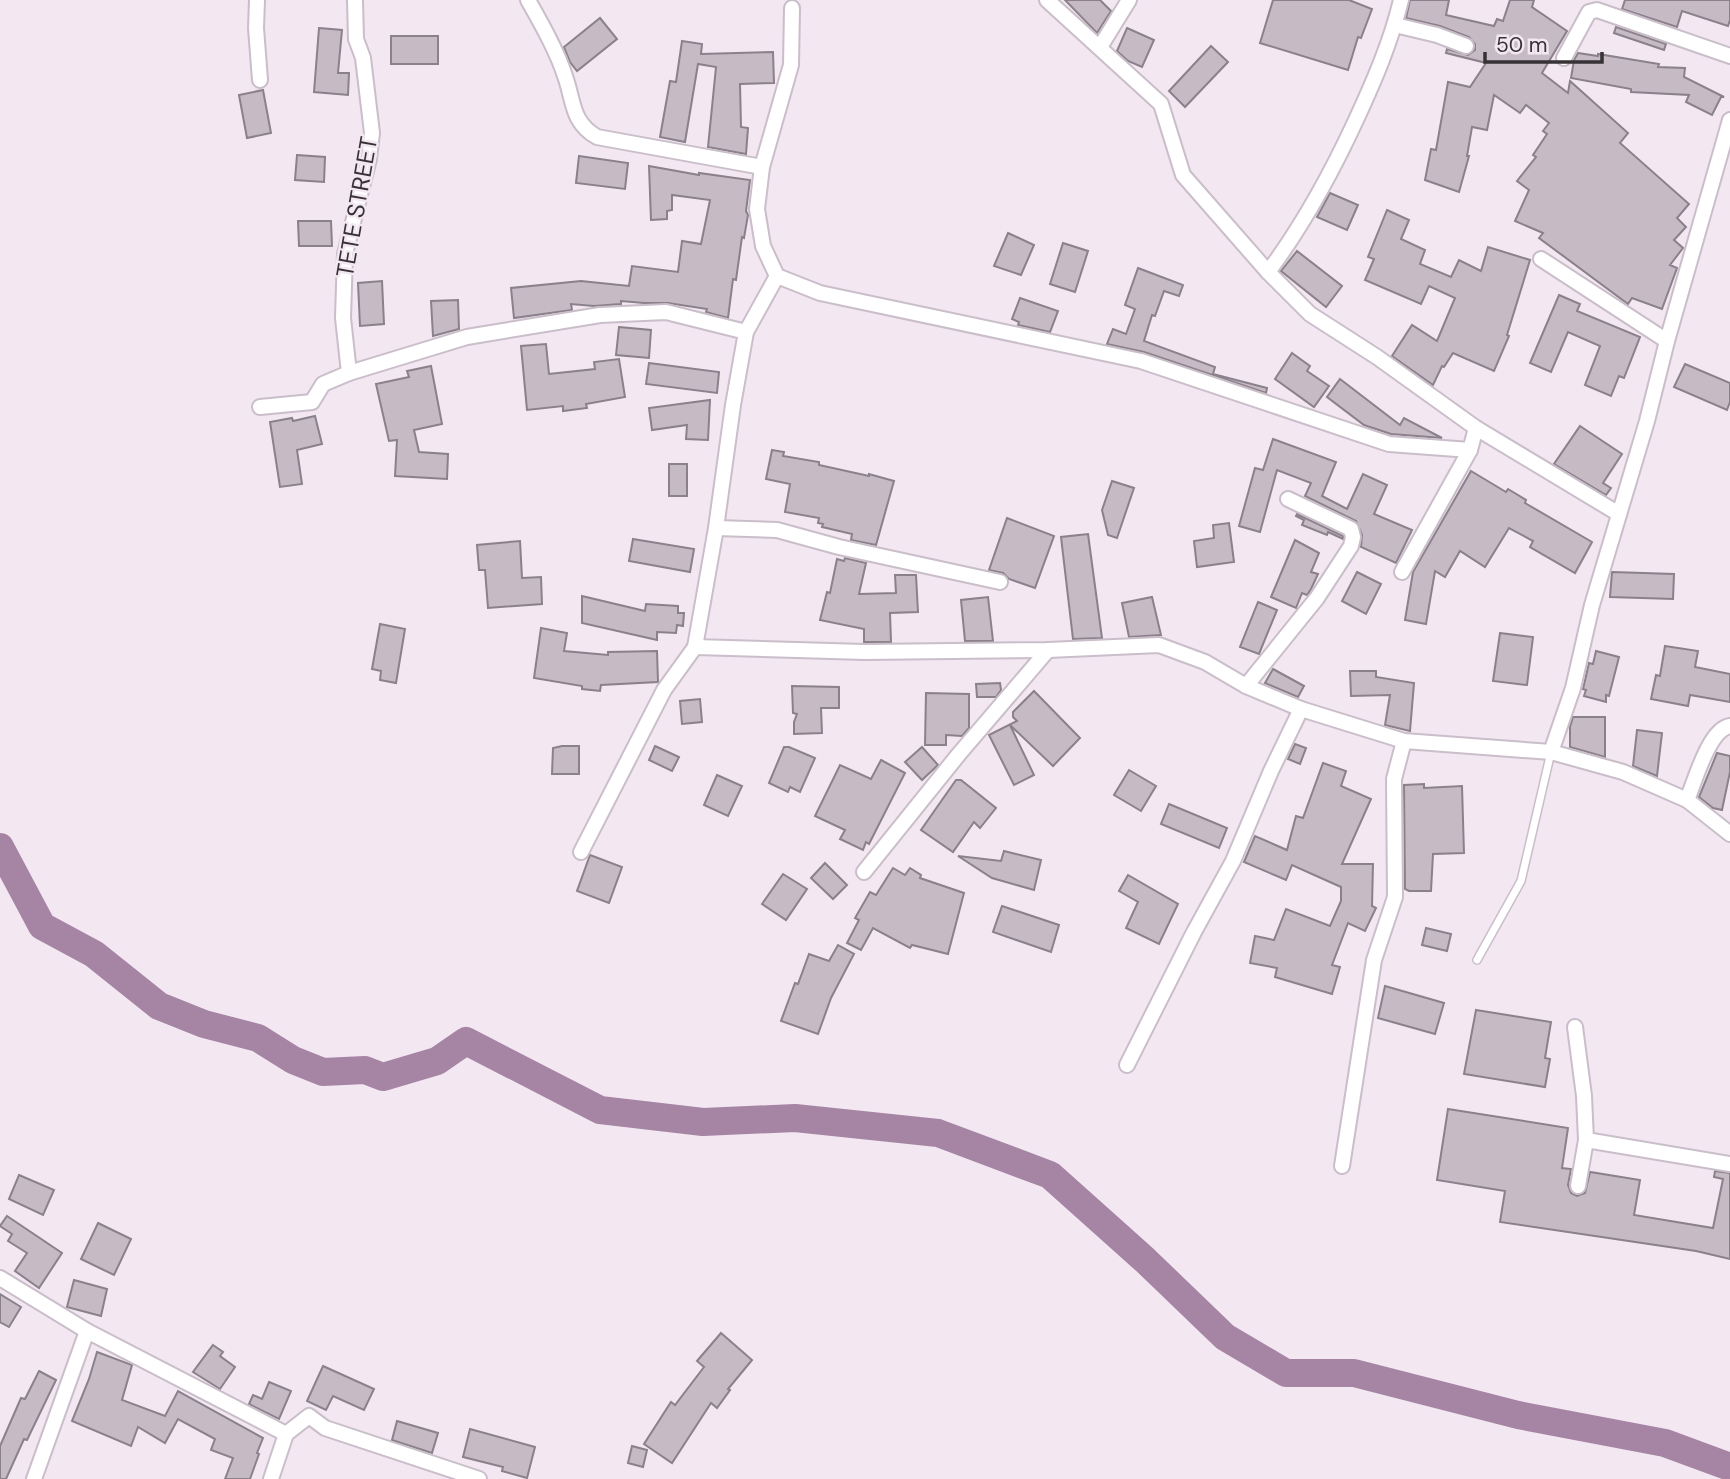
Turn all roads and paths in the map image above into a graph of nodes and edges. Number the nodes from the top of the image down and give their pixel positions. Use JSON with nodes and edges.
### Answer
{"nodes":[{"id":1,"x":257,"y":0,"type":"edge"},
{"id":2,"x":355,"y":0,"type":"edge"},
{"id":3,"x":528,"y":0,"type":"edge"},
{"id":4,"x":1048,"y":0,"type":"edge"},
{"id":5,"x":1129,"y":0,"type":"edge"},
{"id":6,"x":1401,"y":0,"type":"edge"},
{"id":7,"x":792,"y":8,"type":"dead end"},
{"id":8,"x":1395,"y":25,"type":"junction"},
{"id":9,"x":1466,"y":46,"type":"dead end"},
{"id":10,"x":1100,"y":47,"type":"junction"},
{"id":11,"x":1730,"y":56,"type":"edge"},
{"id":12,"x":1564,"y":58,"type":"dead end"},
{"id":13,"x":260,"y":80,"type":"dead end"},
{"id":14,"x":1730,"y":120,"type":"edge"},
{"id":15,"x":762,"y":167,"type":"junction"},
{"id":16,"x":1541,"y":259,"type":"dead end"},
{"id":17,"x":1268,"y":272,"type":"junction"},
{"id":18,"x":777,"y":276,"type":"junction"},
{"id":19,"x":746,"y":332,"type":"junction"},
{"id":20,"x":1667,"y":341,"type":"junction"},
{"id":21,"x":349,"y":373,"type":"junction"},
{"id":22,"x":260,"y":407,"type":"dead end"},
{"id":23,"x":1476,"y":428,"type":"junction"},
{"id":24,"x":1470,"y":450,"type":"junction"},
{"id":25,"x":1288,"y":499,"type":"dead end"},
{"id":26,"x":1619,"y":514,"type":"junction"},
{"id":27,"x":716,"y":528,"type":"junction"},
{"id":28,"x":1402,"y":572,"type":"dead end"},
{"id":29,"x":1000,"y":582,"type":"dead end"},
{"id":30,"x":695,"y":647,"type":"junction"},
{"id":31,"x":1048,"y":650,"type":"junction"},
{"id":32,"x":1246,"y":686,"type":"junction"},
{"id":33,"x":1301,"y":709,"type":"junction"},
{"id":34,"x":1730,"y":726,"type":"edge"},
{"id":35,"x":1404,"y":741,"type":"junction"},
{"id":36,"x":1551,"y":752,"type":"junction"},
{"id":37,"x":1687,"y":800,"type":"junction"},
{"id":38,"x":1730,"y":834,"type":"edge"},
{"id":39,"x":581,"y":852,"type":"dead end"},
{"id":40,"x":864,"y":872,"type":"dead end"},
{"id":41,"x":1478,"y":960,"type":"dead end"},
{"id":42,"x":1575,"y":1027,"type":"dead end"},
{"id":43,"x":1127,"y":1065,"type":"dead end"},
{"id":44,"x":1586,"y":1140,"type":"junction"},
{"id":45,"x":1730,"y":1164,"type":"edge"},
{"id":46,"x":1342,"y":1166,"type":"dead end"},
{"id":47,"x":1578,"y":1186,"type":"dead end"},
{"id":48,"x":0,"y":1278,"type":"edge"},
{"id":49,"x":87,"y":1331,"type":"junction"},
{"id":50,"x":286,"y":1434,"type":"junction"},
{"id":51,"x":34,"y":1479,"type":"edge"},
{"id":52,"x":271,"y":1479,"type":"edge"},
{"id":53,"x":479,"y":1479,"type":"edge"}],
"edges":[{"from":1,"to":13,"type":"street"},
{"from":2,"to":21,"type":"street","name":"TETE STREET"},
{"from":3,"to":15,"type":"street"},
{"from":4,"to":10,"type":"street"},
{"from":5,"to":10,"type":"street"},
{"from":6,"to":8,"type":"street"},
{"from":7,"to":15,"type":"street"},
{"from":8,"to":9,"type":"street"},
{"from":8,"to":17,"type":"street"},
{"from":10,"to":17,"type":"street"},
{"from":11,"to":12,"type":"street"},
{"from":14,"to":20,"type":"street"},
{"from":15,"to":18,"type":"street"},
{"from":16,"to":20,"type":"street"},
{"from":17,"to":23,"type":"street"},
{"from":18,"to":19,"type":"street"},
{"from":18,"to":24,"type":"street"},
{"from":19,"to":21,"type":"street"},
{"from":19,"to":27,"type":"street"},
{"from":20,"to":26,"type":"street"},
{"from":21,"to":22,"type":"street"},
{"from":23,"to":24,"type":"street"},
{"from":23,"to":26,"type":"street"},
{"from":24,"to":28,"type":"street"},
{"from":25,"to":32,"type":"street"},
{"from":26,"to":36,"type":"street"},
{"from":27,"to":29,"type":"street"},
{"from":27,"to":30,"type":"street"},
{"from":30,"to":31,"type":"street"},
{"from":30,"to":39,"type":"street"},
{"from":31,"to":32,"type":"street"},
{"from":31,"to":40,"type":"street"},
{"from":32,"to":33,"type":"street"},
{"from":33,"to":35,"type":"street"},
{"from":33,"to":43,"type":"street"},
{"from":34,"to":37,"type":"street"},
{"from":35,"to":36,"type":"street"},
{"from":35,"to":46,"type":"street"},
{"from":36,"to":37,"type":"street"},
{"from":36,"to":41,"type":"lane"},
{"from":37,"to":38,"type":"street"},
{"from":42,"to":44,"type":"street"},
{"from":44,"to":45,"type":"street"},
{"from":44,"to":47,"type":"street"},
{"from":48,"to":49,"type":"street"},
{"from":49,"to":50,"type":"street"},
{"from":49,"to":51,"type":"street"},
{"from":50,"to":52,"type":"street"},
{"from":50,"to":53,"type":"street"}]}
